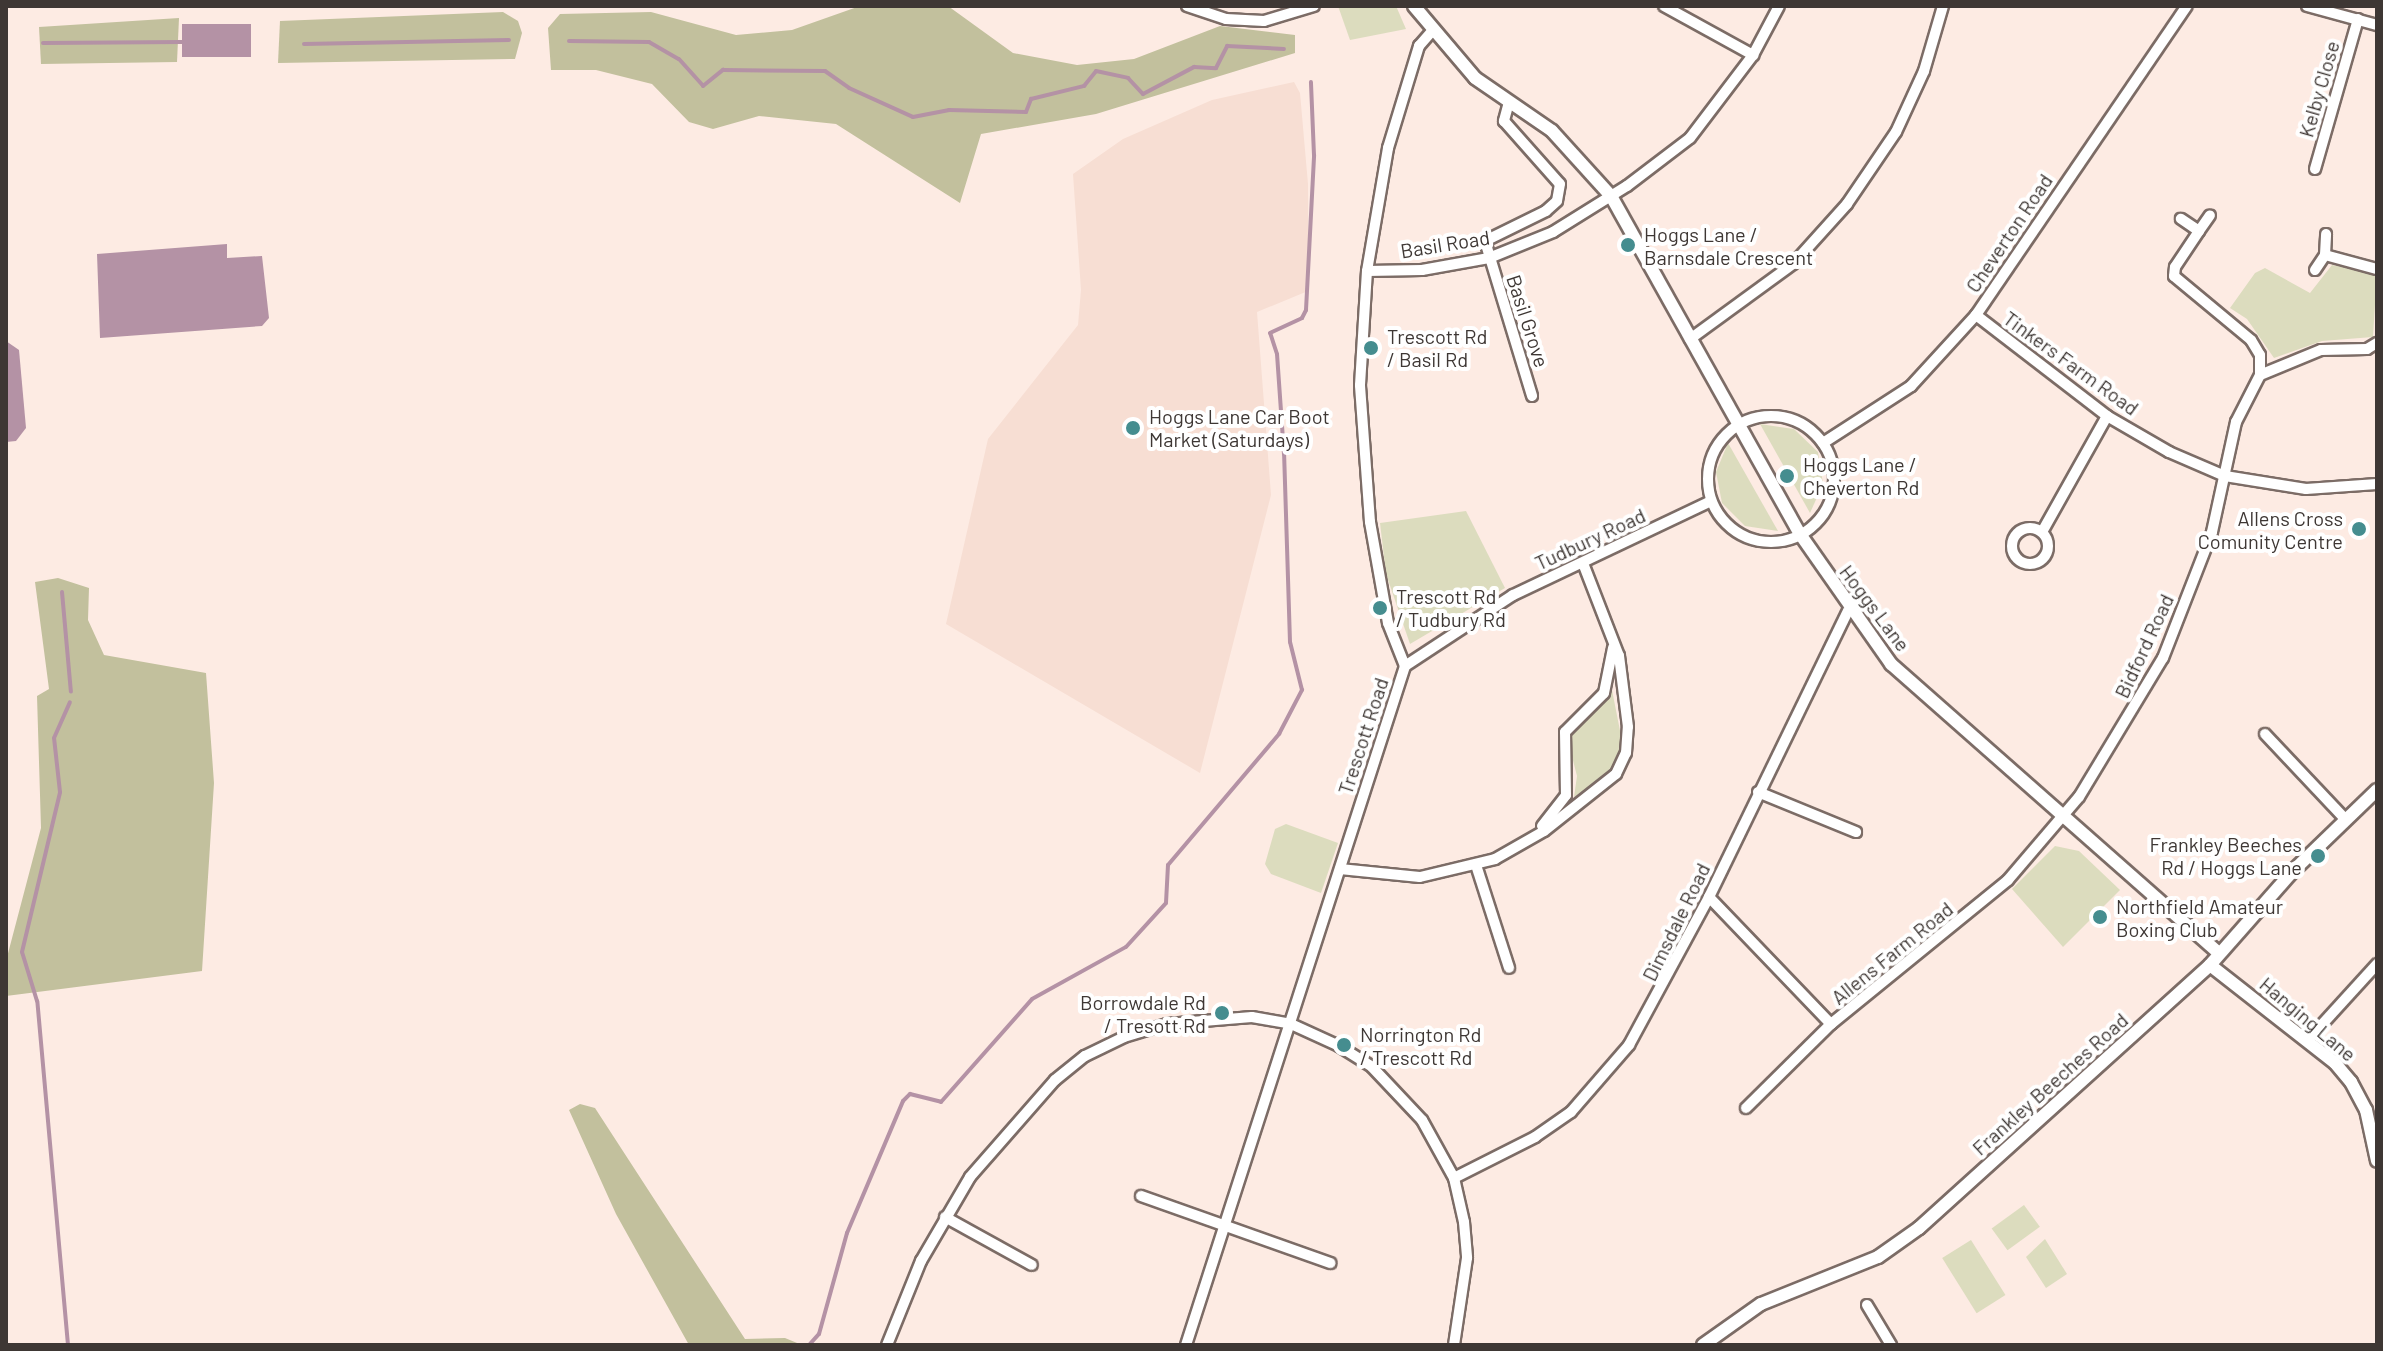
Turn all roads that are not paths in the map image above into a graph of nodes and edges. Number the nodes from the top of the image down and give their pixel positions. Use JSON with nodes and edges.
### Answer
{"nodes":[{"id":1,"x":1187,"y":6,"type":"edge"},
{"id":2,"x":1314,"y":6,"type":"edge"},
{"id":3,"x":1414,"y":6,"type":"edge"},
{"id":4,"x":1664,"y":6,"type":"edge"},
{"id":5,"x":1779,"y":6,"type":"edge"},
{"id":6,"x":1943,"y":6,"type":"edge"},
{"id":7,"x":2187,"y":6,"type":"edge"},
{"id":8,"x":2307,"y":6,"type":"edge"},
{"id":9,"x":2358,"y":19,"type":"junction"},
{"id":10,"x":2377,"y":25,"type":"edge"},
{"id":11,"x":1431,"y":32,"type":"junction"},
{"id":12,"x":1753,"y":55,"type":"junction"},
{"id":13,"x":1509,"y":102,"type":"junction"},
{"id":14,"x":2315,"y":169,"type":"dead end"},
{"id":15,"x":1611,"y":196,"type":"junction"},
{"id":16,"x":2210,"y":215,"type":"dead end"},
{"id":17,"x":2181,"y":219,"type":"dead end"},
{"id":18,"x":2199,"y":231,"type":"junction"},
{"id":19,"x":2326,"y":234,"type":"dead end"},
{"id":20,"x":2325,"y":255,"type":"junction"},
{"id":21,"x":1489,"y":258,"type":"junction"},
{"id":22,"x":2377,"y":269,"type":"edge"},
{"id":23,"x":2315,"y":270,"type":"dead end"},
{"id":24,"x":1367,"y":271,"type":"junction"},
{"id":25,"x":1976,"y":315,"type":"junction"},
{"id":26,"x":1690,"y":339,"type":"junction"},
{"id":27,"x":2377,"y":343,"type":"edge"},
{"id":28,"x":2260,"y":375,"type":"junction"},
{"id":29,"x":1532,"y":396,"type":"dead end"},
{"id":30,"x":2107,"y":416,"type":"junction"},
{"id":31,"x":1739,"y":424,"type":"junction"},
{"id":32,"x":1823,"y":443,"type":"junction"},
{"id":33,"x":2225,"y":476,"type":"junction"},
{"id":34,"x":2377,"y":484,"type":"edge"},
{"id":35,"x":1711,"y":501,"type":"junction"},
{"id":36,"x":2042,"y":532,"type":"dead end"},
{"id":37,"x":1800,"y":534,"type":"junction"},
{"id":38,"x":1583,"y":563,"type":"junction"},
{"id":39,"x":1848,"y":611,"type":"junction"},
{"id":40,"x":1613,"y":642,"type":"junction"},
{"id":41,"x":1405,"y":666,"type":"junction"},
{"id":42,"x":2265,"y":734,"type":"dead end"},
{"id":43,"x":2377,"y":790,"type":"edge"},
{"id":44,"x":1758,"y":792,"type":"junction"},
{"id":45,"x":2064,"y":817,"type":"junction"},
{"id":46,"x":2345,"y":819,"type":"junction"},
{"id":47,"x":1537,"y":832,"type":"junction"},
{"id":48,"x":1856,"y":832,"type":"dead end"},
{"id":49,"x":1476,"y":865,"type":"junction"},
{"id":50,"x":1340,"y":869,"type":"junction"},
{"id":51,"x":1709,"y":897,"type":"junction"},
{"id":52,"x":2219,"y":953,"type":"junction"},
{"id":53,"x":2377,"y":964,"type":"edge"},
{"id":54,"x":2210,"y":965,"type":"junction"},
{"id":55,"x":1509,"y":968,"type":"dead end"},
{"id":56,"x":1291,"y":1024,"type":"junction"},
{"id":57,"x":1831,"y":1024,"type":"junction"},
{"id":58,"x":2307,"y":1041,"type":"junction"},
{"id":59,"x":1746,"y":1108,"type":"dead end"},
{"id":60,"x":2377,"y":1161,"type":"edge"},
{"id":61,"x":1454,"y":1178,"type":"junction"},
{"id":62,"x":1141,"y":1196,"type":"dead end"},
{"id":63,"x":945,"y":1217,"type":"junction"},
{"id":64,"x":1227,"y":1227,"type":"junction"},
{"id":65,"x":1330,"y":1263,"type":"dead end"},
{"id":66,"x":1032,"y":1265,"type":"dead end"},
{"id":67,"x":1867,"y":1305,"type":"dead end"},
{"id":68,"x":887,"y":1345,"type":"edge"},
{"id":69,"x":1186,"y":1345,"type":"edge"},
{"id":70,"x":1454,"y":1345,"type":"edge"},
{"id":71,"x":1703,"y":1345,"type":"edge"},
{"id":72,"x":1891,"y":1345,"type":"edge"}],
"edges":[{"from":1,"to":2,"type":"street"},
{"from":3,"to":11,"type":"street","name":"Hoggs Lane"},
{"from":4,"to":12,"type":"street"},
{"from":5,"to":12,"type":"street","name":"Basil Road"},
{"from":6,"to":26,"type":"street"},
{"from":7,"to":25,"type":"street","name":"Cheverton Road"},
{"from":8,"to":9,"type":"street"},
{"from":9,"to":10,"type":"street"},
{"from":9,"to":14,"type":"street","name":"Kelby Close"},
{"from":11,"to":13,"type":"street","name":"Hoggs Lane"},
{"from":11,"to":24,"type":"street","name":"Trescott Road"},
{"from":12,"to":15,"type":"street","name":"Basil Road"},
{"from":13,"to":15,"type":"street","name":"Hoggs Lane"},
{"from":13,"to":21,"type":"street"},
{"from":15,"to":21,"type":"street","name":"Basil Road"},
{"from":15,"to":26,"type":"street","name":"Hoggs Lane"},
{"from":16,"to":18,"type":"street"},
{"from":17,"to":18,"type":"street"},
{"from":18,"to":28,"type":"street"},
{"from":19,"to":20,"type":"street"},
{"from":20,"to":22,"type":"street"},
{"from":20,"to":23,"type":"street"},
{"from":21,"to":24,"type":"street","name":"Basil Road"},
{"from":21,"to":29,"type":"street","name":"Basil Grove"},
{"from":24,"to":41,"type":"street","name":"Trescott Road"},
{"from":25,"to":30,"type":"street","name":"Tinkers Farm Road"},
{"from":25,"to":32,"type":"street","name":"Cheverton Road"},
{"from":26,"to":31,"type":"street","name":"Hoggs Lane"},
{"from":27,"to":28,"type":"street"},
{"from":28,"to":33,"type":"street","name":"Bidford Road"},
{"from":30,"to":33,"type":"street","name":"Tinkers Farm Road"},
{"from":30,"to":36,"type":"street"},
{"from":31,"to":32,"type":"street"},
{"from":31,"to":35,"type":"street"},
{"from":31,"to":37,"type":"street","name":"Hoggs Lane"},
{"from":32,"to":37,"type":"street"},
{"from":33,"to":34,"type":"street","name":"Tinkers Farm Road"},
{"from":33,"to":45,"type":"street","name":"Bidford Road"},
{"from":35,"to":37,"type":"street"},
{"from":35,"to":38,"type":"street","name":"Tudbury Road"},
{"from":37,"to":39,"type":"street","name":"Hoggs Lane"},
{"from":38,"to":40,"type":"street"},
{"from":38,"to":41,"type":"street","name":"Tudbury Road"},
{"from":39,"to":44,"type":"street","name":"Dimsdale Road"},
{"from":39,"to":45,"type":"street","name":"Hoggs Lane"},
{"from":40,"to":47,"type":"street"},
{"from":40,"to":47,"type":"street"},
{"from":41,"to":50,"type":"street","name":"Trescott Road"},
{"from":42,"to":46,"type":"street"},
{"from":43,"to":46,"type":"street","name":"Frankley Beeches Road"},
{"from":44,"to":48,"type":"street"},
{"from":44,"to":51,"type":"street","name":"Dimsdale Road"},
{"from":45,"to":52,"type":"street","name":"Hoggs Lane"},
{"from":45,"to":57,"type":"street","name":"Allens Farm Road"},
{"from":46,"to":52,"type":"street","name":"Frankley Beeches Road"},
{"from":47,"to":49,"type":"street"},
{"from":49,"to":50,"type":"street"},
{"from":49,"to":55,"type":"street"},
{"from":50,"to":56,"type":"street","name":"Trescott Road"},
{"from":51,"to":57,"type":"street","name":"Allens Farm Road"},
{"from":51,"to":61,"type":"street","name":"Dimsdale Road"},
{"from":52,"to":54,"type":"street","name":"Frankley Beeches Road"},
{"from":53,"to":58,"type":"street"},
{"from":54,"to":58,"type":"street","name":"Hanging Lane"},
{"from":54,"to":71,"type":"street","name":"Frankley Beeches Road"},
{"from":56,"to":61,"type":"street"},
{"from":56,"to":63,"type":"street"},
{"from":56,"to":64,"type":"street","name":"Trescott Road"},
{"from":57,"to":59,"type":"street"},
{"from":58,"to":60,"type":"street","name":"Hanging Lane"},
{"from":61,"to":70,"type":"street"},
{"from":62,"to":64,"type":"street"},
{"from":63,"to":66,"type":"street"},
{"from":63,"to":68,"type":"street"},
{"from":64,"to":65,"type":"street"},
{"from":64,"to":69,"type":"street","name":"Trescott Road"},
{"from":67,"to":72,"type":"street"}]}
